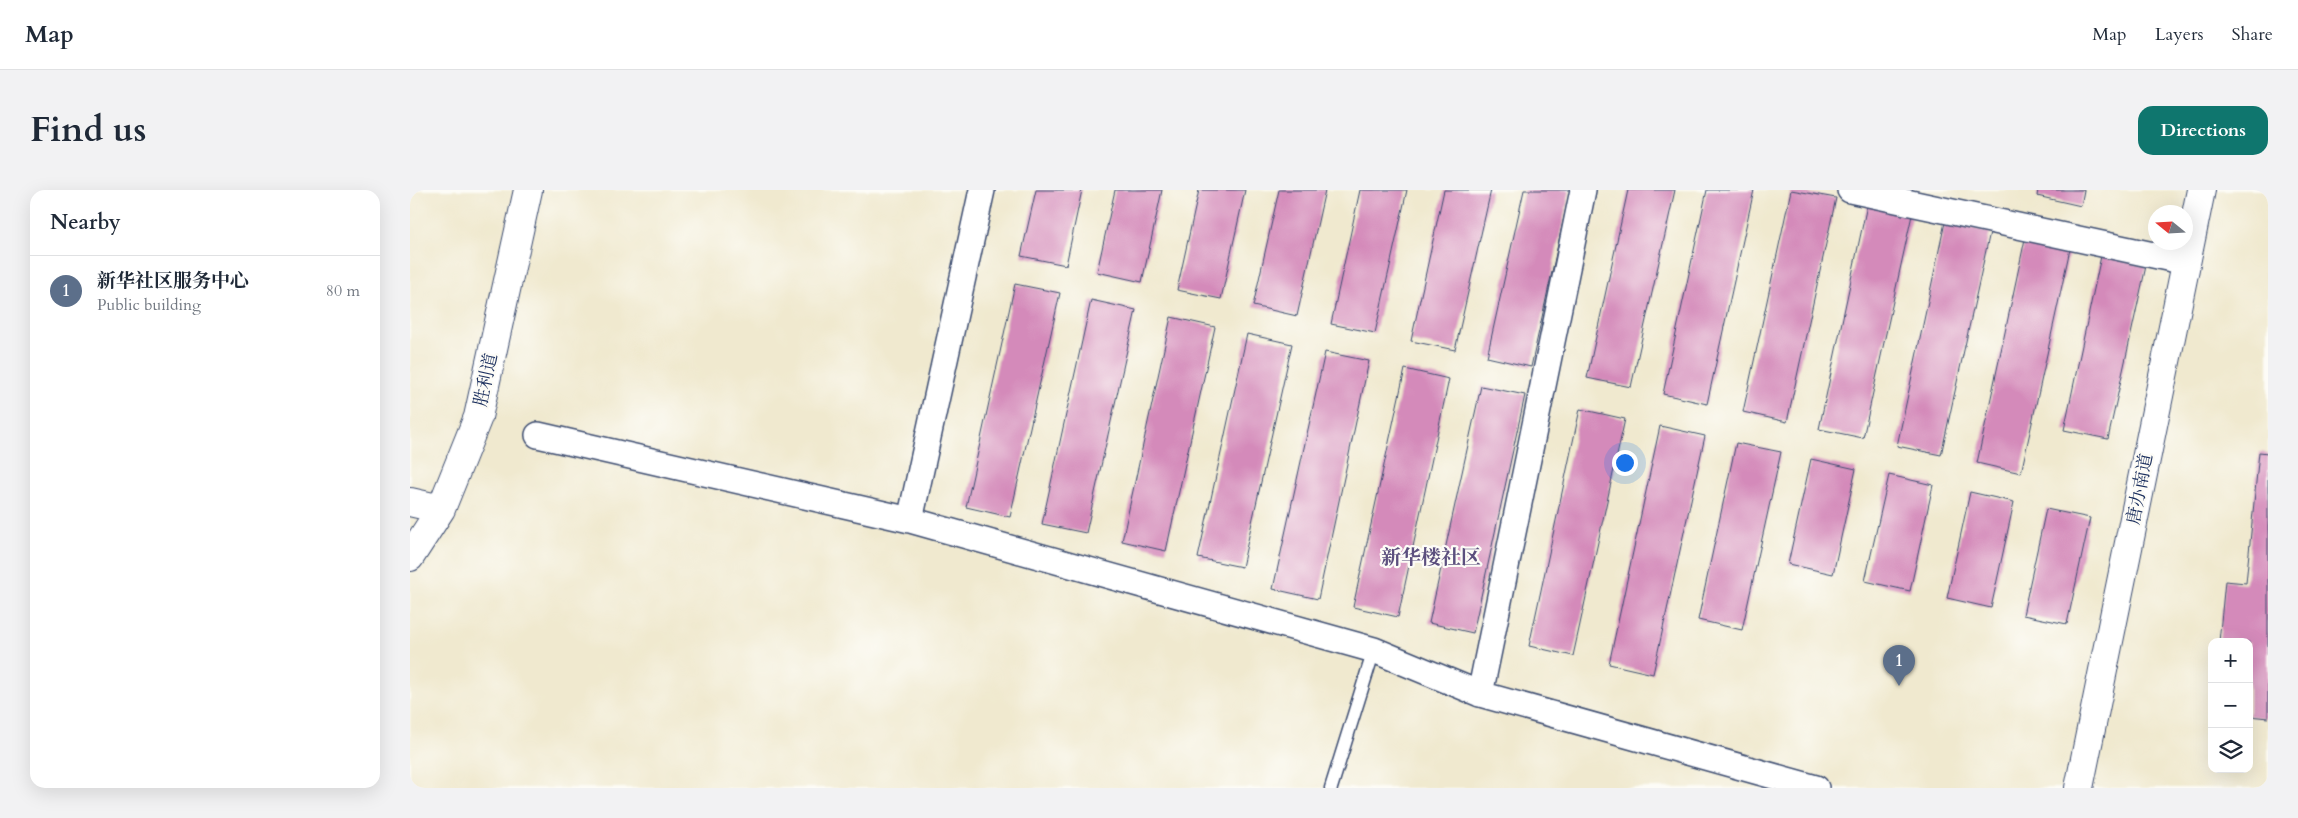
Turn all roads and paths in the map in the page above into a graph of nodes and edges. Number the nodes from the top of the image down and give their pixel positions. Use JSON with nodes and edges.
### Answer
{"nodes":[{"id":1,"x":528,"y":190,"type":"edge"},
{"id":2,"x":982,"y":190,"type":"edge"},
{"id":3,"x":1583,"y":190,"type":"edge"},
{"id":4,"x":1850,"y":190,"type":"edge"},
{"id":5,"x":2201,"y":190,"type":"edge"},
{"id":6,"x":2186,"y":262,"type":"junction"},
{"id":7,"x":538,"y":436,"type":"dead end"},
{"id":8,"x":410,"y":502,"type":"edge"},
{"id":9,"x":441,"y":509,"type":"junction"},
{"id":10,"x":910,"y":520,"type":"junction"},
{"id":11,"x":410,"y":557,"type":"edge"},
{"id":12,"x":1374,"y":650,"type":"junction"},
{"id":13,"x":1480,"y":694,"type":"junction"},
{"id":14,"x":1331,"y":788,"type":"edge"},
{"id":15,"x":1816,"y":788,"type":"edge"},
{"id":16,"x":2079,"y":788,"type":"edge"}],
"edges":[{"from":1,"to":9,"type":"street","name":"胜利道"},
{"from":2,"to":10,"type":"street"},
{"from":3,"to":13,"type":"street"},
{"from":4,"to":6,"type":"street"},
{"from":5,"to":6,"type":"street","name":"唐办南道"},
{"from":6,"to":16,"type":"street","name":"唐办南道"},
{"from":7,"to":10,"type":"street"},
{"from":8,"to":9,"type":"street"},
{"from":9,"to":11,"type":"street","name":"胜利道"},
{"from":10,"to":12,"type":"street"},
{"from":12,"to":13,"type":"street"},
{"from":12,"to":14,"type":"lane"},
{"from":13,"to":15,"type":"street"}]}
